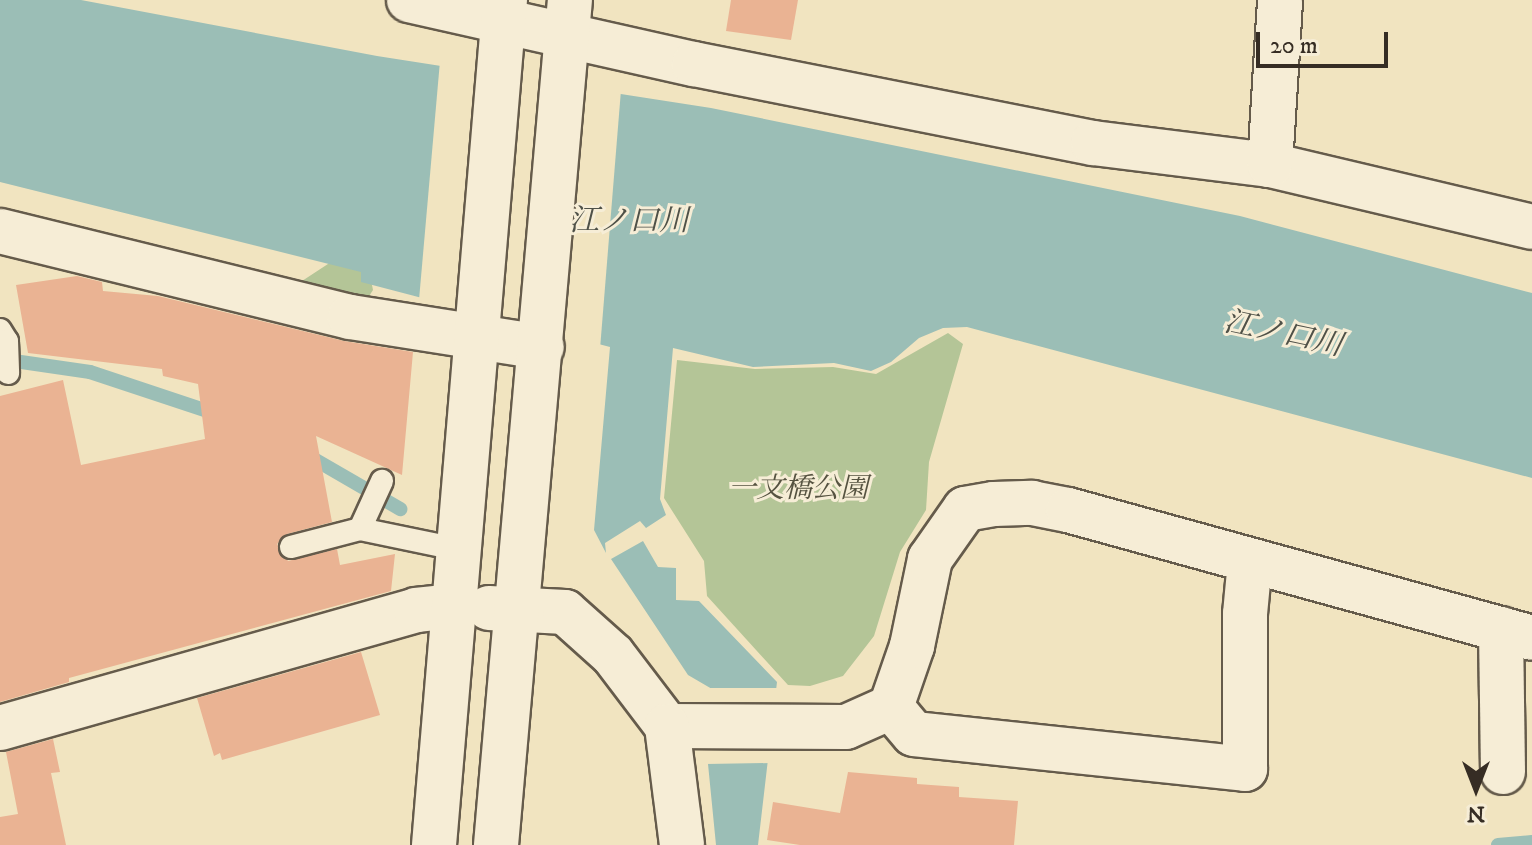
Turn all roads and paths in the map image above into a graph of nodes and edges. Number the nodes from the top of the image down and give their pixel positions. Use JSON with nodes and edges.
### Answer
{"nodes":[{"id":1,"x":409,"y":0,"type":"edge"},
{"id":2,"x":1280,"y":0,"type":"edge"},
{"id":3,"x":503,"y":22,"type":"edge"},
{"id":4,"x":568,"y":31,"type":"edge"},
{"id":5,"x":1270,"y":165,"type":"junction"},
{"id":6,"x":1532,"y":227,"type":"edge"},
{"id":7,"x":0,"y":231,"type":"edge"},
{"id":8,"x":480,"y":328,"type":"junction"},
{"id":9,"x":4,"y":336,"type":"edge"},
{"id":10,"x":542,"y":341,"type":"junction"},
{"id":11,"x":8,"y":373,"type":"dead end"},
{"id":12,"x":382,"y":481,"type":"dead end"},
{"id":13,"x":360,"y":529,"type":"junction"},
{"id":14,"x":291,"y":547,"type":"dead end"},
{"id":15,"x":461,"y":550,"type":"junction"},
{"id":16,"x":1250,"y":561,"type":"junction"},
{"id":17,"x":455,"y":606,"type":"junction"},
{"id":18,"x":517,"y":610,"type":"junction"},
{"id":19,"x":1517,"y":634,"type":"edge"},
{"id":20,"x":891,"y":707,"type":"junction"},
{"id":21,"x":0,"y":728,"type":"edge"},
{"id":22,"x":687,"y":728,"type":"junction"},
{"id":23,"x":1503,"y":772,"type":"dead end"},
{"id":24,"x":434,"y":845,"type":"edge"},
{"id":25,"x":496,"y":845,"type":"edge"},
{"id":26,"x":682,"y":845,"type":"edge"}],
"edges":[{"from":1,"to":3,"type":"street"},
{"from":2,"to":5,"type":"street"},
{"from":3,"to":4,"type":"street"},
{"from":3,"to":8,"type":"street"},
{"from":4,"to":5,"type":"street"},
{"from":4,"to":10,"type":"street"},
{"from":5,"to":6,"type":"street"},
{"from":7,"to":8,"type":"street"},
{"from":8,"to":10,"type":"street"},
{"from":8,"to":15,"type":"street"},
{"from":9,"to":11,"type":"lane"},
{"from":10,"to":18,"type":"street"},
{"from":12,"to":13,"type":"lane"},
{"from":13,"to":14,"type":"lane"},
{"from":13,"to":15,"type":"lane"},
{"from":15,"to":17,"type":"street"},
{"from":16,"to":19,"type":"street"},
{"from":16,"to":20,"type":"street"},
{"from":16,"to":20,"type":"street"},
{"from":17,"to":18,"type":"street"},
{"from":17,"to":21,"type":"street"},
{"from":17,"to":24,"type":"street"},
{"from":18,"to":22,"type":"street"},
{"from":18,"to":25,"type":"street"},
{"from":19,"to":23,"type":"street"},
{"from":20,"to":22,"type":"street"},
{"from":22,"to":26,"type":"street"}]}
